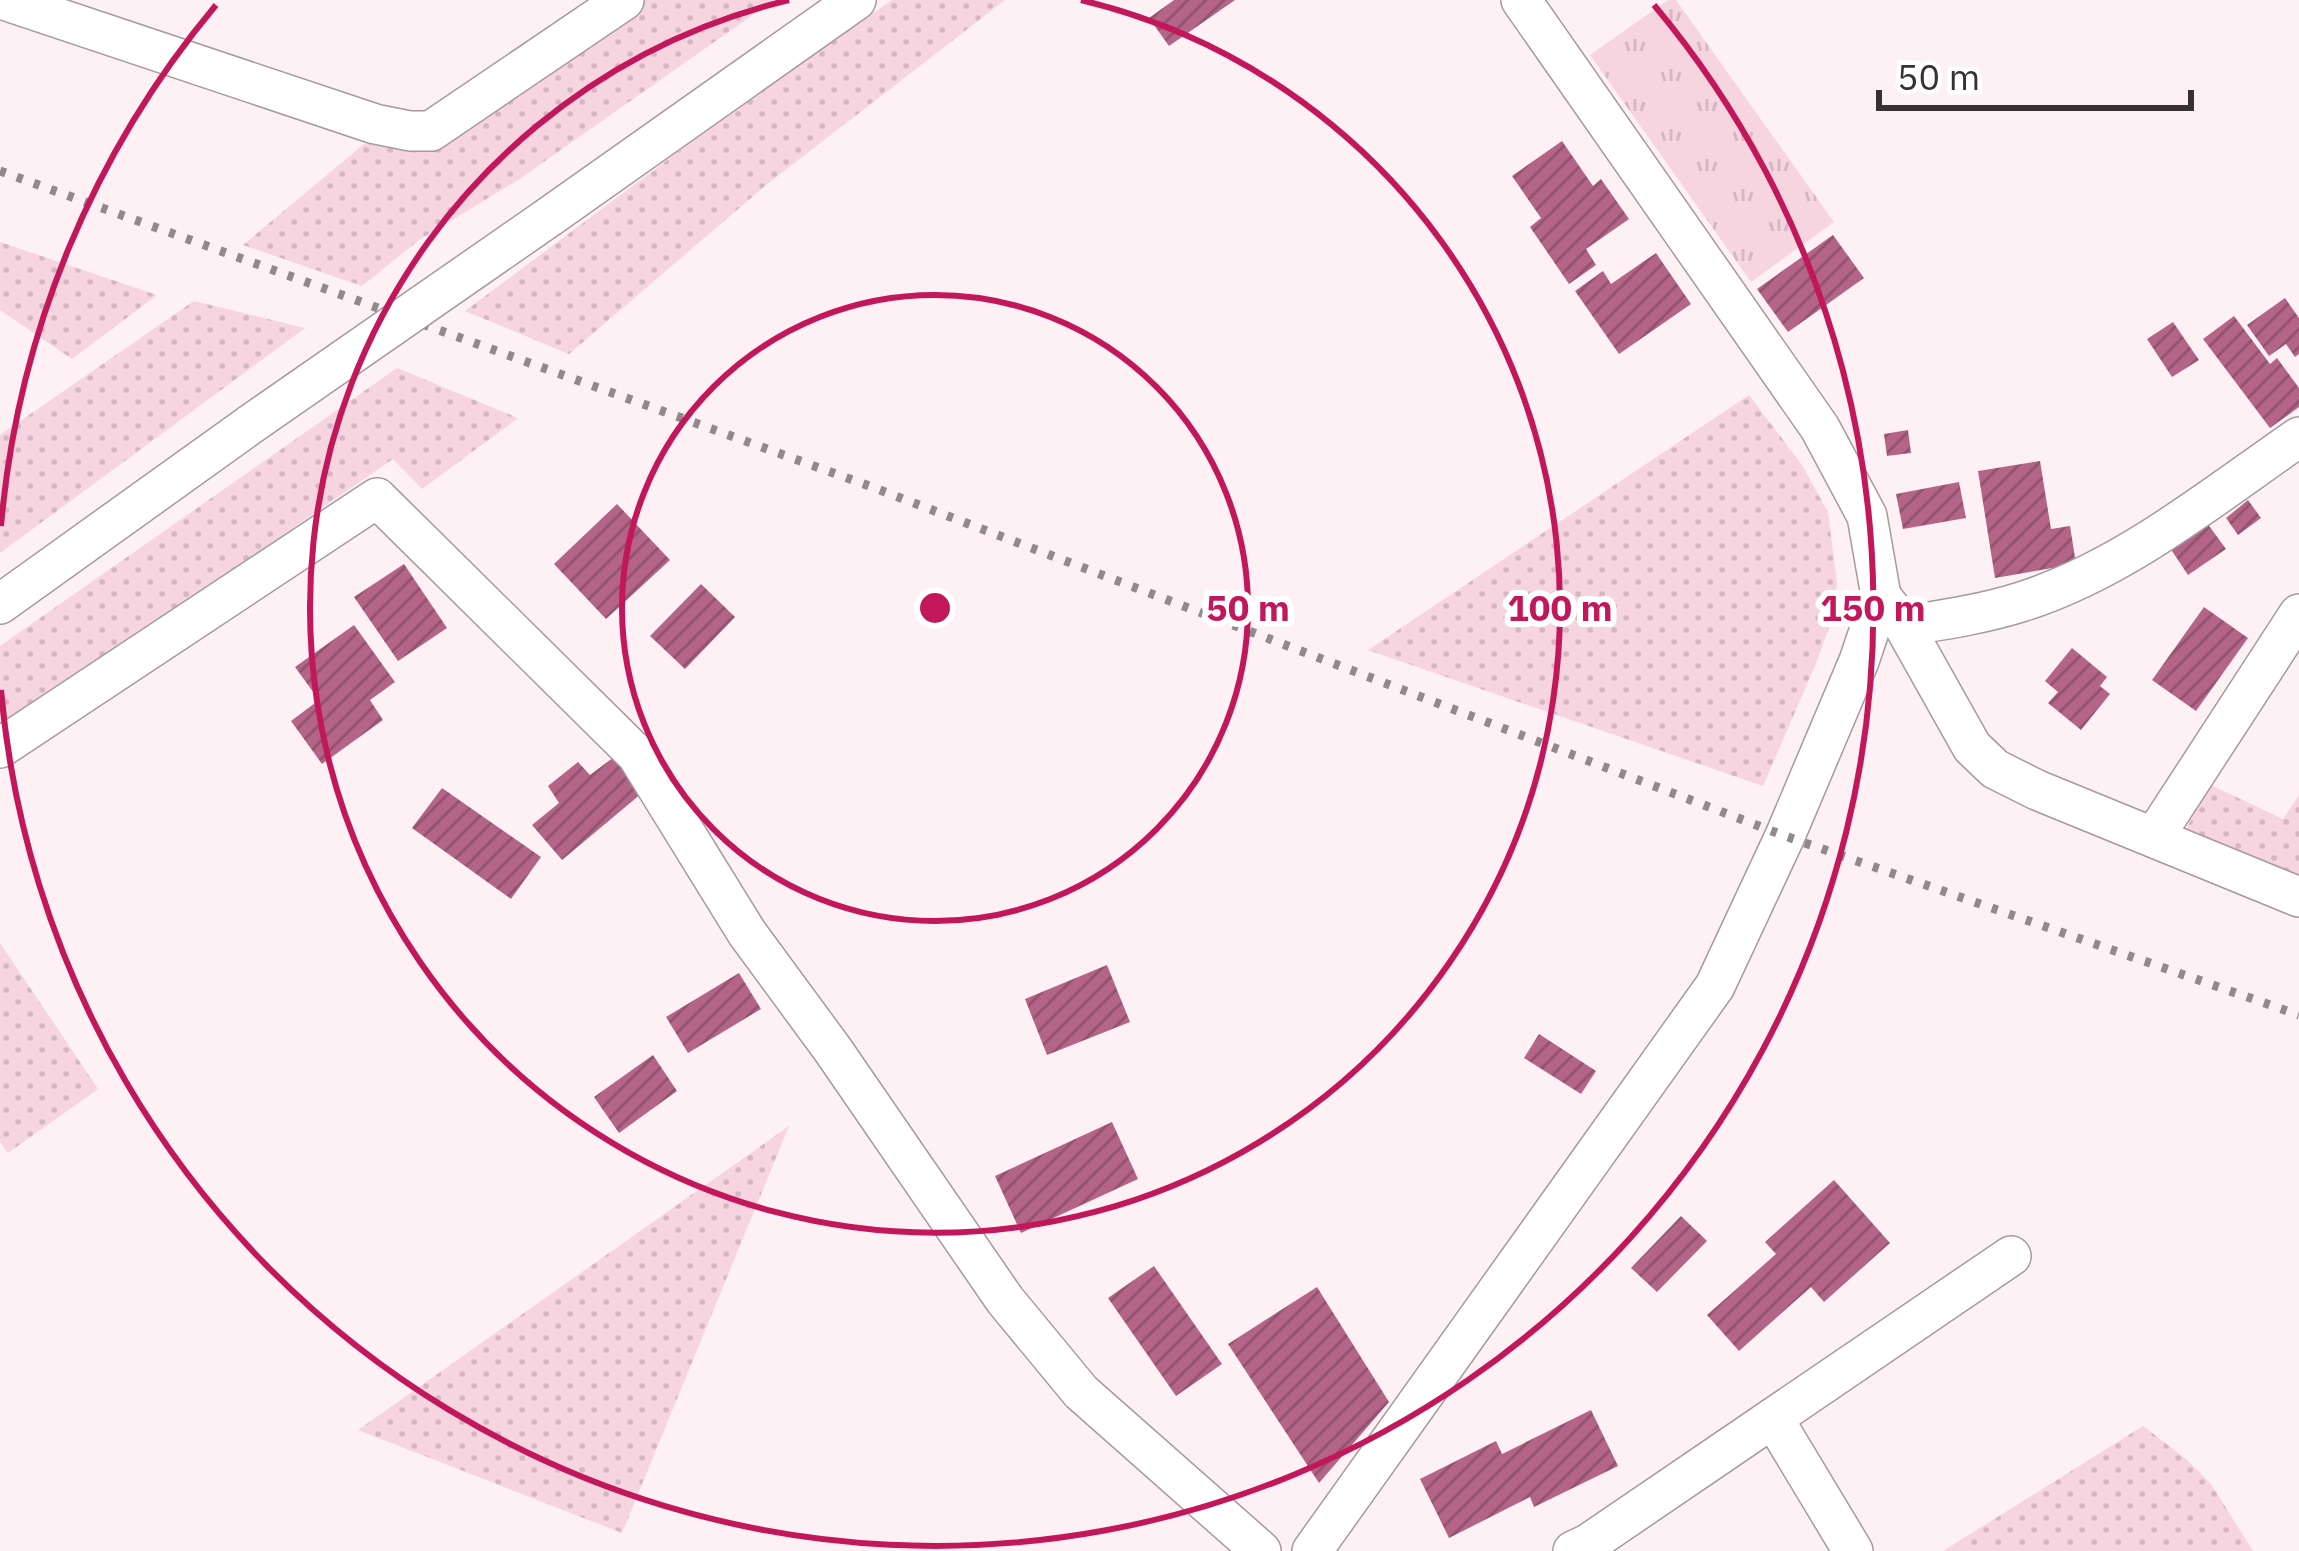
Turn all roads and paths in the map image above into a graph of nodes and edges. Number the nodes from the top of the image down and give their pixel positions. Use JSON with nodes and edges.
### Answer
{"nodes":[{"id":1,"x":4,"y":0,"type":"edge"},
{"id":2,"x":624,"y":0,"type":"edge"},
{"id":3,"x":856,"y":0,"type":"edge"},
{"id":4,"x":1521,"y":0,"type":"edge"},
{"id":5,"x":2299,"y":437,"type":"edge"},
{"id":6,"x":0,"y":604,"type":"edge"},
{"id":7,"x":1892,"y":611,"type":"junction"},
{"id":8,"x":2299,"y":614,"type":"edge"},
{"id":9,"x":0,"y":748,"type":"edge"},
{"id":10,"x":2154,"y":838,"type":"junction"},
{"id":11,"x":2299,"y":897,"type":"edge"},
{"id":12,"x":2011,"y":1256,"type":"dead end"},
{"id":13,"x":1773,"y":1418,"type":"junction"},
{"id":14,"x":1261,"y":1551,"type":"edge"},
{"id":15,"x":1312,"y":1551,"type":"edge"},
{"id":16,"x":1573,"y":1551,"type":"edge"},
{"id":17,"x":1853,"y":1551,"type":"edge"}],
"edges":[{"from":1,"to":2,"type":"street"},
{"from":3,"to":6,"type":"street","bridge":true},
{"from":4,"to":7,"type":"street"},
{"from":5,"to":7,"type":"street"},
{"from":7,"to":10,"type":"street"},
{"from":7,"to":15,"type":"street"},
{"from":8,"to":10,"type":"street"},
{"from":9,"to":14,"type":"street"},
{"from":10,"to":11,"type":"street"},
{"from":12,"to":13,"type":"street"},
{"from":13,"to":16,"type":"street"},
{"from":13,"to":17,"type":"street"}]}
